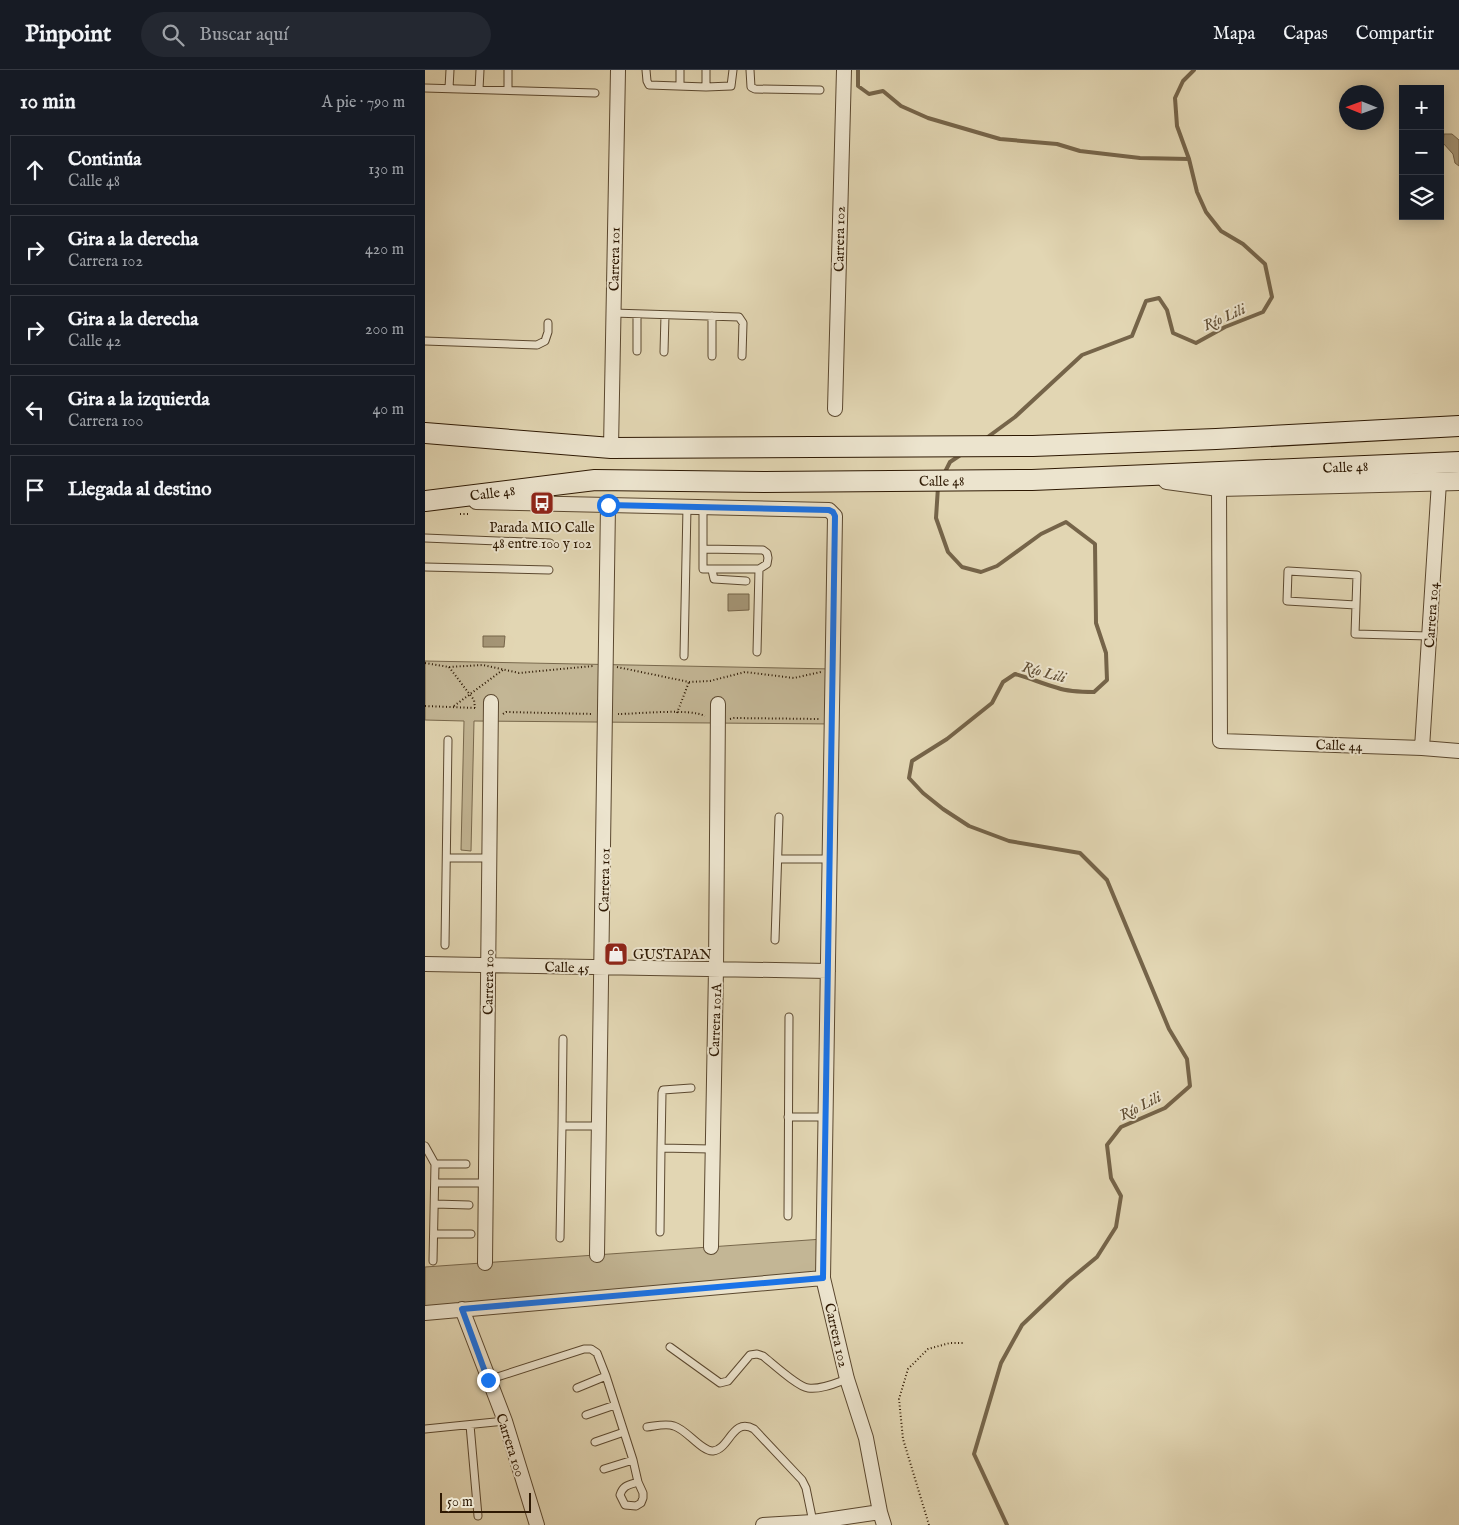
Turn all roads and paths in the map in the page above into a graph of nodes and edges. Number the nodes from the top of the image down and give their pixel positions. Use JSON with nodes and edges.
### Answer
{"nodes":[{"id":1,"x":450,"y":70,"type":"edge"},
{"id":2,"x":480,"y":70,"type":"edge"},
{"id":3,"x":508,"y":70,"type":"edge"},
{"id":4,"x":618,"y":70,"type":"edge"},
{"id":5,"x":646,"y":70,"type":"edge"},
{"id":6,"x":680,"y":70,"type":"edge"},
{"id":7,"x":706,"y":70,"type":"edge"},
{"id":8,"x":733,"y":70,"type":"edge"},
{"id":9,"x":750,"y":70,"type":"edge"},
{"id":10,"x":844,"y":70,"type":"edge"},
{"id":11,"x":679,"y":86,"type":"junction"},
{"id":12,"x":706,"y":87,"type":"junction"},
{"id":13,"x":425,"y":88,"type":"edge"},
{"id":14,"x":449,"y":88,"type":"junction"},
{"id":15,"x":479,"y":89,"type":"junction"},
{"id":16,"x":508,"y":90,"type":"junction"},
{"id":17,"x":820,"y":90,"type":"dead end"},
{"id":18,"x":595,"y":93,"type":"dead end"},
{"id":19,"x":613,"y":313,"type":"junction"},
{"id":20,"x":637,"y":314,"type":"junction"},
{"id":21,"x":665,"y":315,"type":"junction"},
{"id":22,"x":712,"y":316,"type":"junction"},
{"id":23,"x":548,"y":323,"type":"dead end"},
{"id":24,"x":425,"y":341,"type":"edge"},
{"id":25,"x":637,"y":351,"type":"dead end"},
{"id":26,"x":664,"y":352,"type":"dead end"},
{"id":27,"x":712,"y":356,"type":"dead end"},
{"id":28,"x":742,"y":356,"type":"dead end"},
{"id":29,"x":835,"y":409,"type":"dead end"},
{"id":30,"x":1459,"y":426,"type":"edge"},
{"id":31,"x":425,"y":433,"type":"edge"},
{"id":32,"x":611,"y":448,"type":"junction"},
{"id":33,"x":1459,"y":462,"type":"edge"},
{"id":34,"x":1134,"y":476,"type":"junction"},
{"id":35,"x":1439,"y":482,"type":"junction"},
{"id":36,"x":1459,"y":482,"type":"edge"},
{"id":37,"x":1219,"y":487,"type":"junction"},
{"id":38,"x":425,"y":501,"type":"edge"},
{"id":39,"x":608,"y":505,"type":"junction"},
{"id":40,"x":687,"y":507,"type":"junction"},
{"id":41,"x":703,"y":507,"type":"junction"},
{"id":42,"x":833,"y":512,"type":"joint"},
{"id":43,"x":425,"y":538,"type":"edge"},
{"id":44,"x":550,"y":543,"type":"dead end"},
{"id":45,"x":703,"y":549,"type":"junction"},
{"id":46,"x":425,"y":567,"type":"edge"},
{"id":47,"x":759,"y":569,"type":"junction"},
{"id":48,"x":549,"y":570,"type":"dead end"},
{"id":49,"x":712,"y":570,"type":"junction"},
{"id":50,"x":746,"y":580,"type":"dead end"},
{"id":51,"x":1356,"y":605,"type":"junction"},
{"id":52,"x":1429,"y":636,"type":"junction"},
{"id":53,"x":757,"y":652,"type":"dead end"},
{"id":54,"x":684,"y":656,"type":"dead end"},
{"id":55,"x":425,"y":663,"type":"edge"},
{"id":56,"x":607,"y":665,"type":"junction"},
{"id":57,"x":449,"y":667,"type":"junction"},
{"id":58,"x":504,"y":669,"type":"junction"},
{"id":59,"x":833,"y":669,"type":"junction"},
{"id":60,"x":689,"y":682,"type":"junction"},
{"id":61,"x":470,"y":694,"type":"junction"},
{"id":62,"x":491,"y":702,"type":"dead end"},
{"id":63,"x":718,"y":704,"type":"dead end"},
{"id":64,"x":425,"y":706,"type":"edge"},
{"id":65,"x":454,"y":706,"type":"junction"},
{"id":66,"x":475,"y":708,"type":"junction"},
{"id":67,"x":677,"y":712,"type":"dead end"},
{"id":68,"x":832,"y":719,"type":"junction"},
{"id":69,"x":491,"y":721,"type":"junction"},
{"id":70,"x":717,"y":723,"type":"junction"},
{"id":71,"x":448,"y":740,"type":"dead end"},
{"id":72,"x":1422,"y":748,"type":"junction"},
{"id":73,"x":1459,"y":752,"type":"edge"},
{"id":74,"x":779,"y":817,"type":"dead end"},
{"id":75,"x":447,"y":858,"type":"junction"},
{"id":76,"x":489,"y":858,"type":"junction"},
{"id":77,"x":779,"y":859,"type":"junction"},
{"id":78,"x":830,"y":859,"type":"junction"},
{"id":79,"x":775,"y":940,"type":"dead end"},
{"id":80,"x":445,"y":945,"type":"dead end"},
{"id":81,"x":425,"y":964,"type":"edge"},
{"id":82,"x":489,"y":965,"type":"junction"},
{"id":83,"x":603,"y":967,"type":"junction"},
{"id":84,"x":716,"y":970,"type":"junction"},
{"id":85,"x":829,"y":972,"type":"junction"},
{"id":86,"x":789,"y":1017,"type":"dead end"},
{"id":87,"x":563,"y":1039,"type":"dead end"},
{"id":88,"x":691,"y":1088,"type":"dead end"},
{"id":89,"x":789,"y":1116,"type":"junction"},
{"id":90,"x":825,"y":1117,"type":"junction"},
{"id":91,"x":562,"y":1126,"type":"junction"},
{"id":92,"x":599,"y":1126,"type":"junction"},
{"id":93,"x":425,"y":1146,"type":"edge"},
{"id":94,"x":661,"y":1148,"type":"junction"},
{"id":95,"x":711,"y":1149,"type":"junction"},
{"id":96,"x":435,"y":1164,"type":"junction"},
{"id":97,"x":466,"y":1164,"type":"dead end"},
{"id":98,"x":436,"y":1183,"type":"junction"},
{"id":99,"x":485,"y":1183,"type":"junction"},
{"id":100,"x":435,"y":1204,"type":"junction"},
{"id":101,"x":469,"y":1205,"type":"dead end"},
{"id":102,"x":787,"y":1216,"type":"dead end"},
{"id":103,"x":660,"y":1232,"type":"dead end"},
{"id":104,"x":434,"y":1234,"type":"junction"},
{"id":105,"x":471,"y":1234,"type":"dead end"},
{"id":106,"x":560,"y":1238,"type":"dead end"},
{"id":107,"x":711,"y":1247,"type":"dead end"},
{"id":108,"x":597,"y":1255,"type":"dead end"},
{"id":109,"x":433,"y":1261,"type":"dead end"},
{"id":110,"x":485,"y":1263,"type":"dead end"},
{"id":111,"x":823,"y":1278,"type":"junction"},
{"id":112,"x":462,"y":1309,"type":"junction"},
{"id":113,"x":425,"y":1313,"type":"edge"},
{"id":114,"x":965,"y":1343,"type":"dead end"},
{"id":115,"x":670,"y":1347,"type":"dead end"},
{"id":116,"x":606,"y":1376,"type":"junction"},
{"id":117,"x":488,"y":1380,"type":"junction"},
{"id":118,"x":847,"y":1380,"type":"junction"},
{"id":119,"x":577,"y":1388,"type":"dead end"},
{"id":120,"x":615,"y":1405,"type":"junction"},
{"id":121,"x":586,"y":1415,"type":"dead end"},
{"id":122,"x":505,"y":1422,"type":"junction"},
{"id":123,"x":470,"y":1425,"type":"junction"},
{"id":124,"x":647,"y":1427,"type":"dead end"},
{"id":125,"x":425,"y":1429,"type":"edge"},
{"id":126,"x":624,"y":1432,"type":"junction"},
{"id":127,"x":595,"y":1442,"type":"dead end"},
{"id":128,"x":633,"y":1460,"type":"junction"},
{"id":129,"x":604,"y":1469,"type":"dead end"},
{"id":130,"x":638,"y":1482,"type":"dead end"},
{"id":131,"x":478,"y":1516,"type":"dead end"},
{"id":132,"x":882,"y":1518,"type":"edge"},
{"id":133,"x":813,"y":1523,"type":"edge"},
{"id":134,"x":537,"y":1525,"type":"edge"},
{"id":135,"x":763,"y":1525,"type":"edge"},
{"id":136,"x":929,"y":1525,"type":"edge"}],
"edges":[{"from":1,"to":14,"type":"lane"},
{"from":2,"to":15,"type":"lane"},
{"from":3,"to":16,"type":"lane"},
{"from":4,"to":19,"type":"street","name":"Carrera 101"},
{"from":5,"to":11,"type":"lane"},
{"from":6,"to":11,"type":"lane"},
{"from":7,"to":12,"type":"lane"},
{"from":8,"to":12,"type":"lane"},
{"from":9,"to":17,"type":"lane"},
{"from":10,"to":29,"type":"street","name":"Carrera 102"},
{"from":11,"to":12,"type":"lane"},
{"from":13,"to":14,"type":"lane"},
{"from":14,"to":15,"type":"lane"},
{"from":15,"to":16,"type":"lane"},
{"from":16,"to":18,"type":"lane"},
{"from":19,"to":20,"type":"lane"},
{"from":19,"to":32,"type":"street","name":"Carrera 101"},
{"from":20,"to":21,"type":"lane"},
{"from":20,"to":25,"type":"lane"},
{"from":21,"to":22,"type":"lane"},
{"from":21,"to":26,"type":"lane"},
{"from":22,"to":27,"type":"lane"},
{"from":22,"to":28,"type":"lane"},
{"from":23,"to":24,"type":"lane"},
{"from":30,"to":32,"type":"main road"},
{"from":31,"to":32,"type":"main road"},
{"from":33,"to":34,"type":"main road","name":"Calle 48"},
{"from":34,"to":37,"type":"street"},
{"from":34,"to":38,"type":"main road","name":"Calle 48"},
{"from":35,"to":36,"type":"street"},
{"from":35,"to":37,"type":"street"},
{"from":35,"to":52,"type":"street","name":"Carrera 104"},
{"from":37,"to":72,"type":"street","name":"Calle 44"},
{"from":38,"to":39,"type":"street","name":"Calle 48"},
{"from":39,"to":40,"type":"street","name":"Calle 48"},
{"from":39,"to":56,"type":"street","name":"Carrera 101"},
{"from":40,"to":41,"type":"street","name":"Calle 48"},
{"from":40,"to":54,"type":"lane"},
{"from":41,"to":42,"type":"street","name":"Calle 48"},
{"from":41,"to":45,"type":"lane"},
{"from":42,"to":59,"type":"street","name":"Carrera 102"},
{"from":43,"to":44,"type":"lane"},
{"from":45,"to":47,"type":"lane"},
{"from":45,"to":49,"type":"lane"},
{"from":46,"to":48,"type":"lane"},
{"from":47,"to":49,"type":"lane"},
{"from":47,"to":53,"type":"lane"},
{"from":49,"to":50,"type":"lane"},
{"from":51,"to":51,"type":"lane"},
{"from":51,"to":52,"type":"lane"},
{"from":52,"to":72,"type":"street","name":"Carrera 104"},
{"from":55,"to":57,"type":"path"},
{"from":56,"to":58,"type":"path"},
{"from":56,"to":60,"type":"path"},
{"from":56,"to":83,"type":"street","name":"Carrera 101"},
{"from":57,"to":58,"type":"path"},
{"from":57,"to":61,"type":"path"},
{"from":58,"to":61,"type":"path"},
{"from":59,"to":60,"type":"path"},
{"from":59,"to":68,"type":"street","name":"Carrera 102"},
{"from":60,"to":67,"type":"path"},
{"from":61,"to":65,"type":"path"},
{"from":61,"to":66,"type":"path"},
{"from":62,"to":69,"type":"street","name":"Carrera 100"},
{"from":63,"to":70,"type":"street","name":"Carrera 101A"},
{"from":64,"to":65,"type":"path"},
{"from":65,"to":66,"type":"path"},
{"from":66,"to":69,"type":"path"},
{"from":68,"to":70,"type":"path"},
{"from":68,"to":78,"type":"street","name":"Carrera 102"},
{"from":69,"to":76,"type":"street","name":"Carrera 100"},
{"from":70,"to":84,"type":"street","name":"Carrera 101A"},
{"from":71,"to":75,"type":"lane"},
{"from":72,"to":73,"type":"street","name":"Calle 44"},
{"from":74,"to":77,"type":"lane"},
{"from":75,"to":76,"type":"lane"},
{"from":75,"to":80,"type":"lane"},
{"from":76,"to":82,"type":"street","name":"Carrera 100"},
{"from":77,"to":78,"type":"lane"},
{"from":77,"to":79,"type":"lane"},
{"from":78,"to":85,"type":"street","name":"Carrera 102"},
{"from":81,"to":82,"type":"street","name":"Calle 45"},
{"from":82,"to":83,"type":"street","name":"Calle 45"},
{"from":82,"to":99,"type":"street","name":"Carrera 100"},
{"from":83,"to":84,"type":"street","name":"Calle 45"},
{"from":83,"to":92,"type":"street","name":"Carrera 101"},
{"from":84,"to":85,"type":"street","name":"Calle 45"},
{"from":84,"to":95,"type":"street","name":"Carrera 101A"},
{"from":85,"to":90,"type":"street","name":"Carrera 102"},
{"from":86,"to":89,"type":"lane"},
{"from":87,"to":91,"type":"lane"},
{"from":88,"to":94,"type":"lane"},
{"from":89,"to":90,"type":"lane"},
{"from":89,"to":102,"type":"lane"},
{"from":90,"to":111,"type":"street","name":"Carrera 102"},
{"from":91,"to":92,"type":"lane"},
{"from":91,"to":106,"type":"lane"},
{"from":92,"to":108,"type":"street","name":"Carrera 101"},
{"from":93,"to":96,"type":"lane"},
{"from":94,"to":95,"type":"lane"},
{"from":94,"to":103,"type":"lane"},
{"from":95,"to":107,"type":"street","name":"Carrera 101A"},
{"from":96,"to":97,"type":"lane"},
{"from":96,"to":98,"type":"lane"},
{"from":98,"to":99,"type":"lane"},
{"from":98,"to":100,"type":"lane"},
{"from":99,"to":110,"type":"street","name":"Carrera 100"},
{"from":100,"to":101,"type":"lane"},
{"from":100,"to":104,"type":"lane"},
{"from":104,"to":105,"type":"lane"},
{"from":104,"to":109,"type":"lane"},
{"from":111,"to":112,"type":"street"},
{"from":111,"to":118,"type":"street","name":"Carrera 102"},
{"from":112,"to":113,"type":"street"},
{"from":112,"to":117,"type":"street","name":"Carrera 100"},
{"from":114,"to":136,"type":"path"},
{"from":115,"to":118,"type":"lane"},
{"from":116,"to":117,"type":"lane"},
{"from":116,"to":119,"type":"lane"},
{"from":116,"to":120,"type":"lane"},
{"from":117,"to":122,"type":"street","name":"Carrera 100"},
{"from":118,"to":132,"type":"street","name":"Carrera 102"},
{"from":120,"to":121,"type":"lane"},
{"from":120,"to":126,"type":"lane"},
{"from":122,"to":123,"type":"lane"},
{"from":122,"to":134,"type":"street","name":"Carrera 100"},
{"from":123,"to":125,"type":"lane"},
{"from":123,"to":131,"type":"lane"},
{"from":124,"to":133,"type":"lane"},
{"from":126,"to":127,"type":"lane"},
{"from":126,"to":128,"type":"lane"},
{"from":128,"to":129,"type":"lane"},
{"from":128,"to":130,"type":"lane"},
{"from":132,"to":133,"type":"street"},
{"from":133,"to":135,"type":"street"}]}
